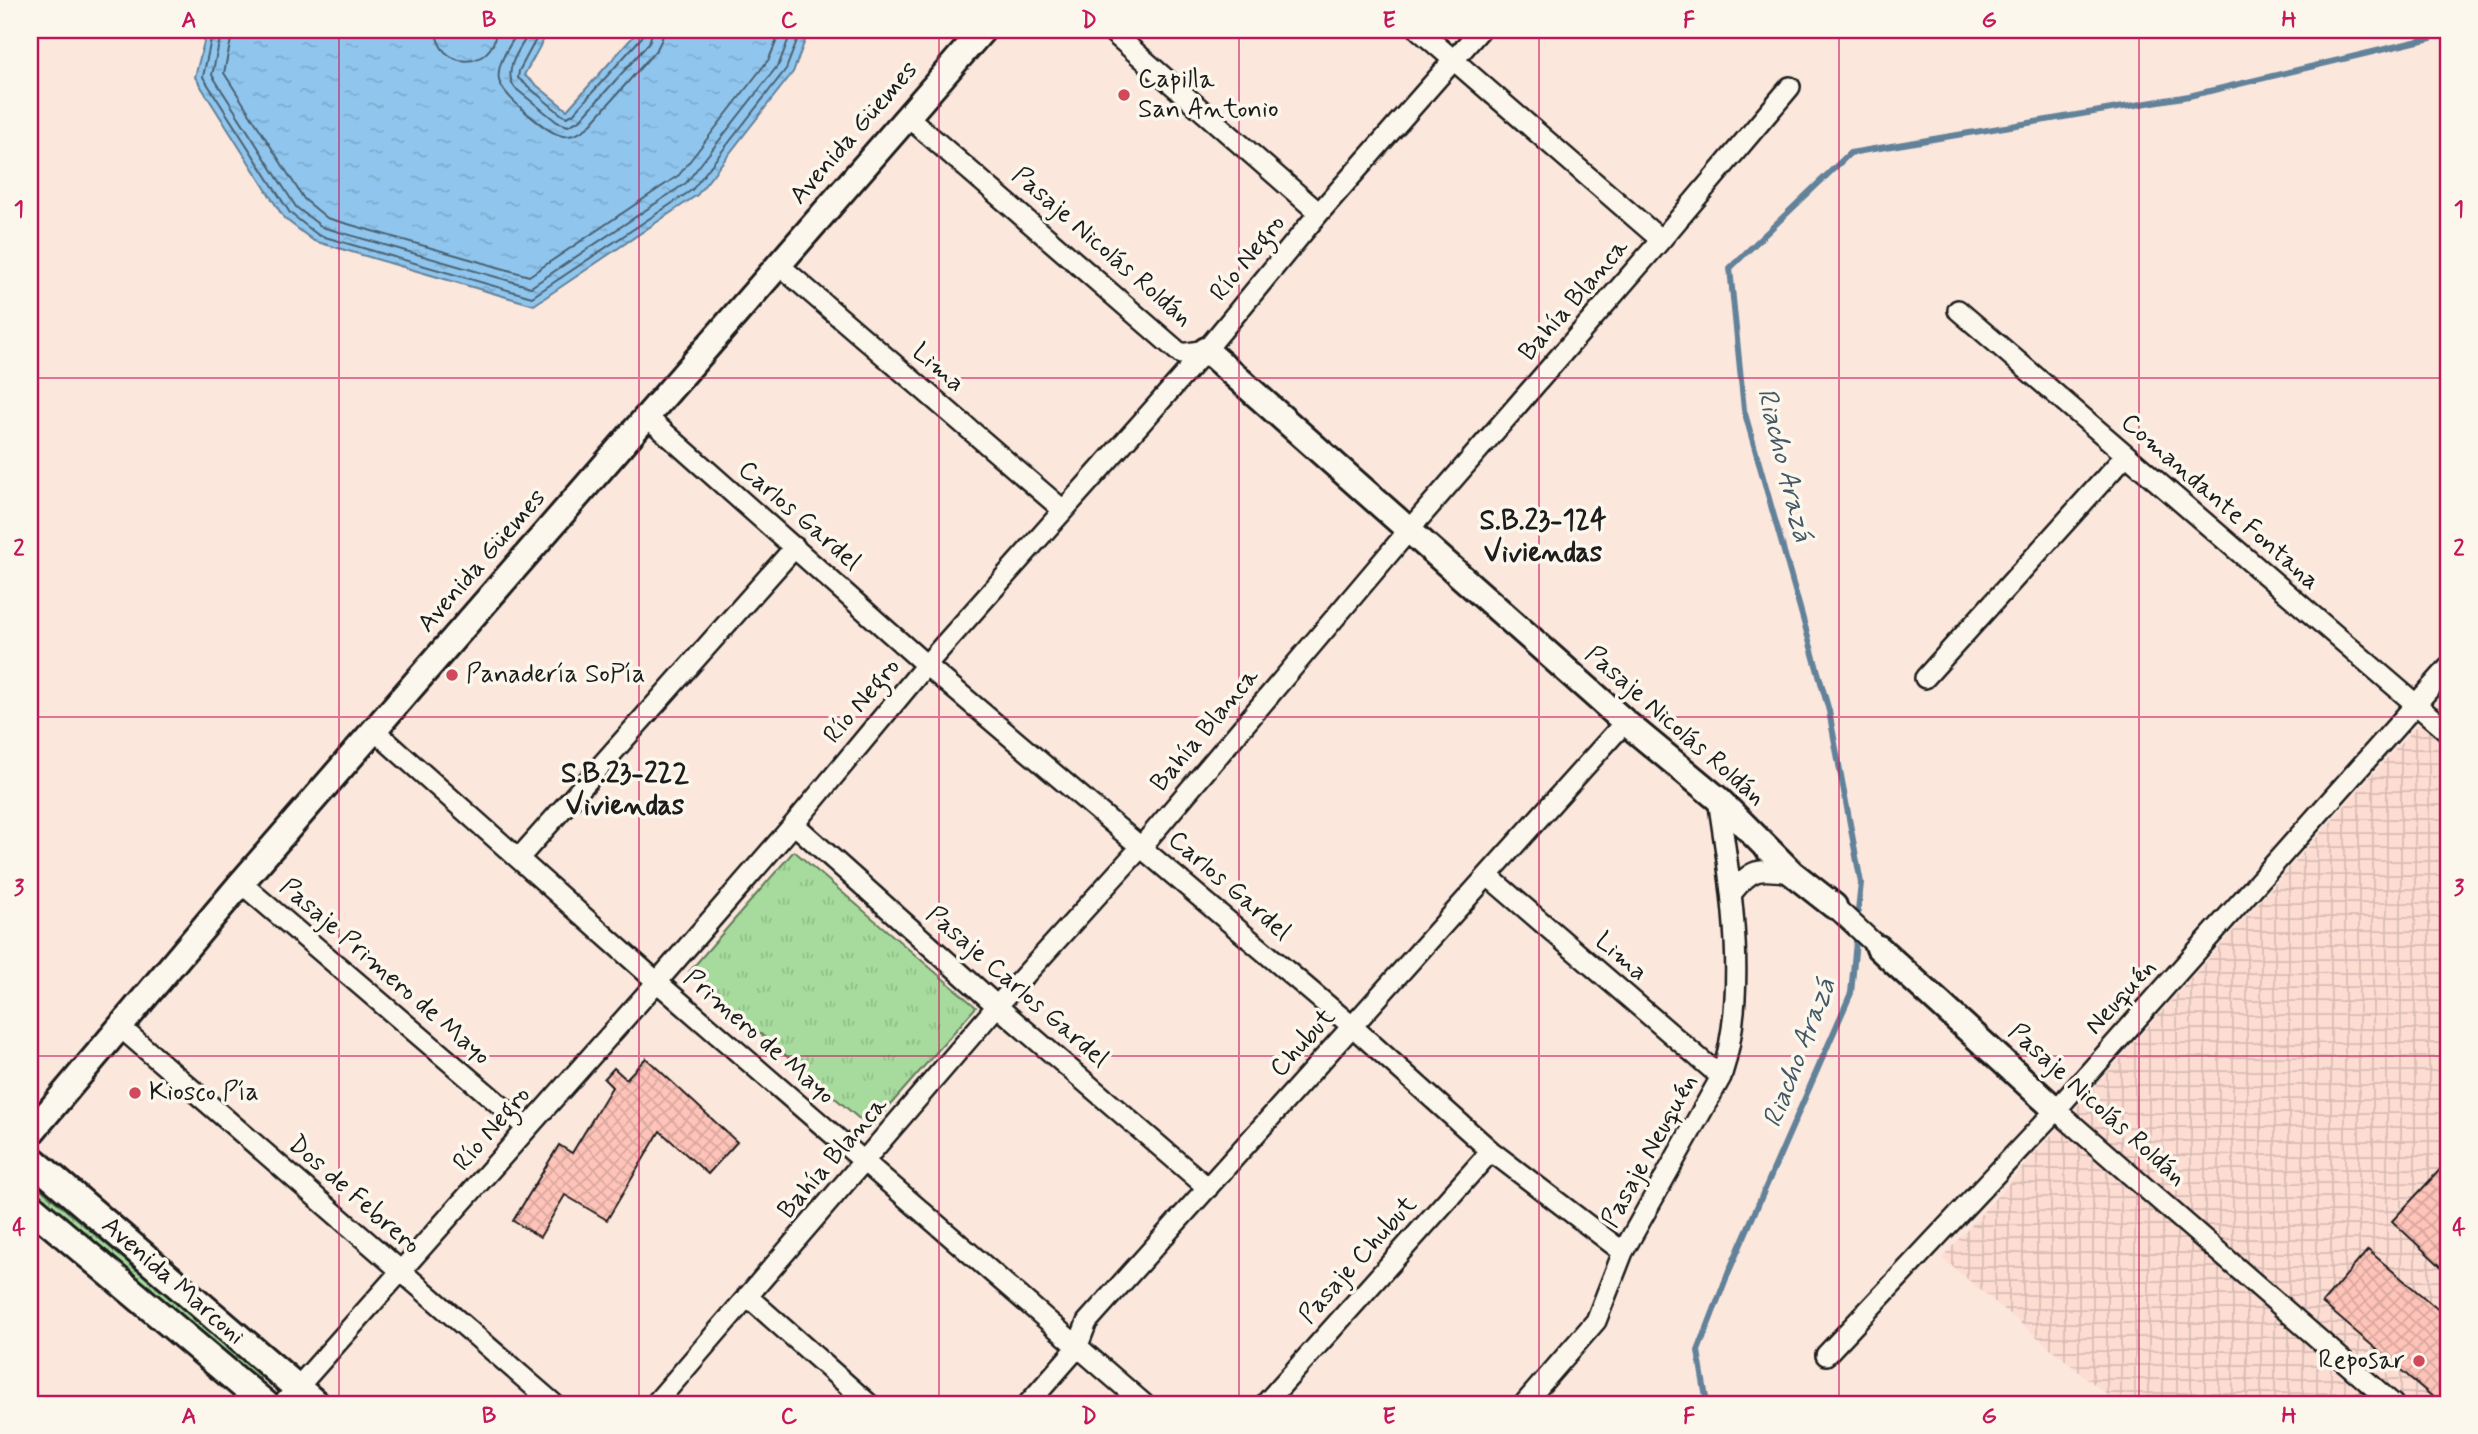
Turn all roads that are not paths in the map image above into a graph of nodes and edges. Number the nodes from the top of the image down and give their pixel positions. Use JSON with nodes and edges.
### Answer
{"nodes":[{"id":1,"x":983,"y":30,"type":"edge"},
{"id":2,"x":1110,"y":30,"type":"edge"},
{"id":3,"x":1419,"y":30,"type":"edge"},
{"id":4,"x":1480,"y":30,"type":"edge"},
{"id":5,"x":1455,"y":60,"type":"junction"},
{"id":6,"x":1790,"y":87,"type":"dead end"},
{"id":7,"x":908,"y":117,"type":"junction"},
{"id":8,"x":1319,"y":213,"type":"junction"},
{"id":9,"x":1661,"y":240,"type":"junction"},
{"id":10,"x":779,"y":265,"type":"junction"},
{"id":11,"x":1958,"y":310,"type":"dead end"},
{"id":12,"x":1206,"y":350,"type":"junction"},
{"id":13,"x":646,"y":416,"type":"junction"},
{"id":14,"x":2125,"y":456,"type":"junction"},
{"id":15,"x":1063,"y":510,"type":"junction"},
{"id":16,"x":1409,"y":530,"type":"junction"},
{"id":17,"x":795,"y":547,"type":"junction"},
{"id":18,"x":926,"y":665,"type":"junction"},
{"id":19,"x":2448,"y":668,"type":"edge"},
{"id":20,"x":1924,"y":678,"type":"dead end"},
{"id":21,"x":2416,"y":705,"type":"junction"},
{"id":22,"x":1626,"y":722,"type":"junction"},
{"id":23,"x":375,"y":731,"type":"junction"},
{"id":24,"x":2448,"y":732,"type":"edge"},
{"id":25,"x":1718,"y":799,"type":"junction"},
{"id":26,"x":794,"y":824,"type":"junction"},
{"id":27,"x":1142,"y":846,"type":"junction"},
{"id":28,"x":519,"y":858,"type":"junction"},
{"id":29,"x":1793,"y":873,"type":"junction"},
{"id":30,"x":1488,"y":876,"type":"junction"},
{"id":31,"x":241,"y":883,"type":"junction"},
{"id":32,"x":1732,"y":893,"type":"junction"},
{"id":33,"x":1834,"y":906,"type":"joint"},
{"id":34,"x":1879,"y":948,"type":"joint"},
{"id":35,"x":657,"y":982,"type":"junction"},
{"id":36,"x":997,"y":1006,"type":"junction"},
{"id":37,"x":119,"y":1026,"type":"junction"},
{"id":38,"x":1353,"y":1027,"type":"junction"},
{"id":39,"x":1721,"y":1077,"type":"junction"},
{"id":40,"x":2056,"y":1110,"type":"junction"},
{"id":41,"x":527,"y":1128,"type":"junction"},
{"id":42,"x":30,"y":1134,"type":"edge"},
{"id":43,"x":1491,"y":1151,"type":"junction"},
{"id":44,"x":30,"y":1158,"type":"edge"},
{"id":45,"x":863,"y":1163,"type":"junction"},
{"id":46,"x":1208,"y":1188,"type":"junction"},
{"id":47,"x":30,"y":1206,"type":"edge"},
{"id":48,"x":1623,"y":1252,"type":"junction"},
{"id":49,"x":402,"y":1271,"type":"junction"},
{"id":50,"x":747,"y":1296,"type":"junction"},
{"id":51,"x":1077,"y":1348,"type":"junction"},
{"id":52,"x":1826,"y":1355,"type":"dead end"},
{"id":53,"x":299,"y":1399,"type":"edge"},
{"id":54,"x":265,"y":1404,"type":"edge"},
{"id":55,"x":554,"y":1404,"type":"edge"},
{"id":56,"x":655,"y":1404,"type":"edge"},
{"id":57,"x":869,"y":1404,"type":"edge"},
{"id":58,"x":1028,"y":1404,"type":"edge"},
{"id":59,"x":1144,"y":1404,"type":"edge"},
{"id":60,"x":1265,"y":1404,"type":"edge"},
{"id":61,"x":1524,"y":1404,"type":"edge"},
{"id":62,"x":2393,"y":1404,"type":"edge"}],
"edges":[{"from":1,"to":7,"type":"street","name":"Avenida Güemes"},
{"from":2,"to":8,"type":"street"},
{"from":3,"to":5,"type":"street"},
{"from":4,"to":5,"type":"street","name":"Río Negro"},
{"from":5,"to":8,"type":"street","name":"Río Negro"},
{"from":5,"to":9,"type":"street"},
{"from":6,"to":9,"type":"street","name":"Bahía Blanca"},
{"from":7,"to":10,"type":"street","name":"Avenida Güemes"},
{"from":7,"to":12,"type":"street","name":"Pasaje Nicolás Roldán"},
{"from":8,"to":12,"type":"street","name":"Río Negro"},
{"from":9,"to":16,"type":"street","name":"Bahía Blanca"},
{"from":10,"to":13,"type":"street","name":"Avenida Güemes"},
{"from":10,"to":15,"type":"street","name":"Lima"},
{"from":11,"to":14,"type":"street","name":"Comandante Fontana"},
{"from":12,"to":15,"type":"street","name":"Río Negro"},
{"from":12,"to":16,"type":"street","name":"Pasaje Nicolás Roldán"},
{"from":13,"to":17,"type":"street","name":"Carlos Gardel"},
{"from":13,"to":23,"type":"street","name":"Avenida Güemes"},
{"from":14,"to":20,"type":"street"},
{"from":14,"to":21,"type":"street","name":"Comandante Fontana"},
{"from":15,"to":18,"type":"street","name":"Río Negro"},
{"from":16,"to":22,"type":"street","name":"Pasaje Nicolás Roldán"},
{"from":16,"to":27,"type":"street","name":"Bahía Blanca"},
{"from":17,"to":18,"type":"street","name":"Carlos Gardel"},
{"from":17,"to":28,"type":"street"},
{"from":18,"to":26,"type":"street","name":"Río Negro"},
{"from":18,"to":27,"type":"street","name":"Carlos Gardel"},
{"from":19,"to":21,"type":"street","name":"Neuquén"},
{"from":21,"to":24,"type":"street","name":"Comandante Fontana"},
{"from":21,"to":40,"type":"street","name":"Neuquén"},
{"from":22,"to":25,"type":"street","name":"Pasaje Nicolás Roldán"},
{"from":22,"to":30,"type":"street","name":"Chubut"},
{"from":23,"to":28,"type":"street","name":"Primero de Mayo"},
{"from":23,"to":31,"type":"street","name":"Avenida Güemes"},
{"from":25,"to":29,"type":"street","name":"Pasaje Nicolás Roldán"},
{"from":25,"to":32,"type":"street","name":"Pasaje Neuquén"},
{"from":26,"to":35,"type":"street","name":"Río Negro"},
{"from":26,"to":36,"type":"street","name":"Pasaje Carlos Gardel"},
{"from":27,"to":36,"type":"street","name":"Bahía Blanca"},
{"from":27,"to":38,"type":"street","name":"Carlos Gardel"},
{"from":28,"to":35,"type":"street","name":"Primero de Mayo"},
{"from":29,"to":32,"type":"street"},
{"from":29,"to":33,"type":"street","name":"Pasaje Nicolás Roldán"},
{"from":30,"to":38,"type":"street","name":"Chubut"},
{"from":30,"to":39,"type":"street","name":"Lima"},
{"from":31,"to":37,"type":"street","name":"Avenida Güemes"},
{"from":31,"to":41,"type":"street","name":"Pasaje Primero de Mayo"},
{"from":32,"to":39,"type":"street","name":"Pasaje Neuquén"},
{"from":33,"to":34,"type":"street","name":"Pasaje Nicolás Roldán"},
{"from":34,"to":40,"type":"street","name":"Pasaje Nicolás Roldán"},
{"from":35,"to":41,"type":"street","name":"Río Negro"},
{"from":35,"to":45,"type":"street","name":"Primero de Mayo"},
{"from":36,"to":45,"type":"street","name":"Bahía Blanca"},
{"from":36,"to":46,"type":"street","name":"Pasaje Carlos Gardel"},
{"from":37,"to":42,"type":"street","name":"Avenida Güemes"},
{"from":37,"to":49,"type":"street","name":"Dos de Febrero"},
{"from":38,"to":43,"type":"street","name":"Carlos Gardel"},
{"from":38,"to":46,"type":"street","name":"Chubut"},
{"from":39,"to":48,"type":"street","name":"Pasaje Neuquén"},
{"from":40,"to":52,"type":"street","name":"Neuquén"},
{"from":40,"to":62,"type":"street","name":"Pasaje Nicolás Roldán"},
{"from":41,"to":49,"type":"street","name":"Río Negro"},
{"from":43,"to":48,"type":"street","name":"Carlos Gardel"},
{"from":43,"to":60,"type":"street","name":"Pasaje Chubut"},
{"from":44,"to":53,"type":"main road","name":"Avenida Marconi"},
{"from":45,"to":50,"type":"street","name":"Bahía Blanca"},
{"from":45,"to":51,"type":"street","name":"Primero de Mayo"},
{"from":46,"to":51,"type":"street","name":"Chubut"},
{"from":47,"to":54,"type":"main road","name":"Avenida Marconi"},
{"from":48,"to":61,"type":"street","name":"Pasaje Neuquén"},
{"from":49,"to":53,"type":"street","name":"Río Negro"},
{"from":49,"to":55,"type":"street","name":"Dos de Febrero"},
{"from":50,"to":56,"type":"street","name":"Bahía Blanca"},
{"from":50,"to":57,"type":"street"},
{"from":51,"to":58,"type":"street","name":"Chubut"},
{"from":51,"to":59,"type":"street","name":"Primero de Mayo"}]}
